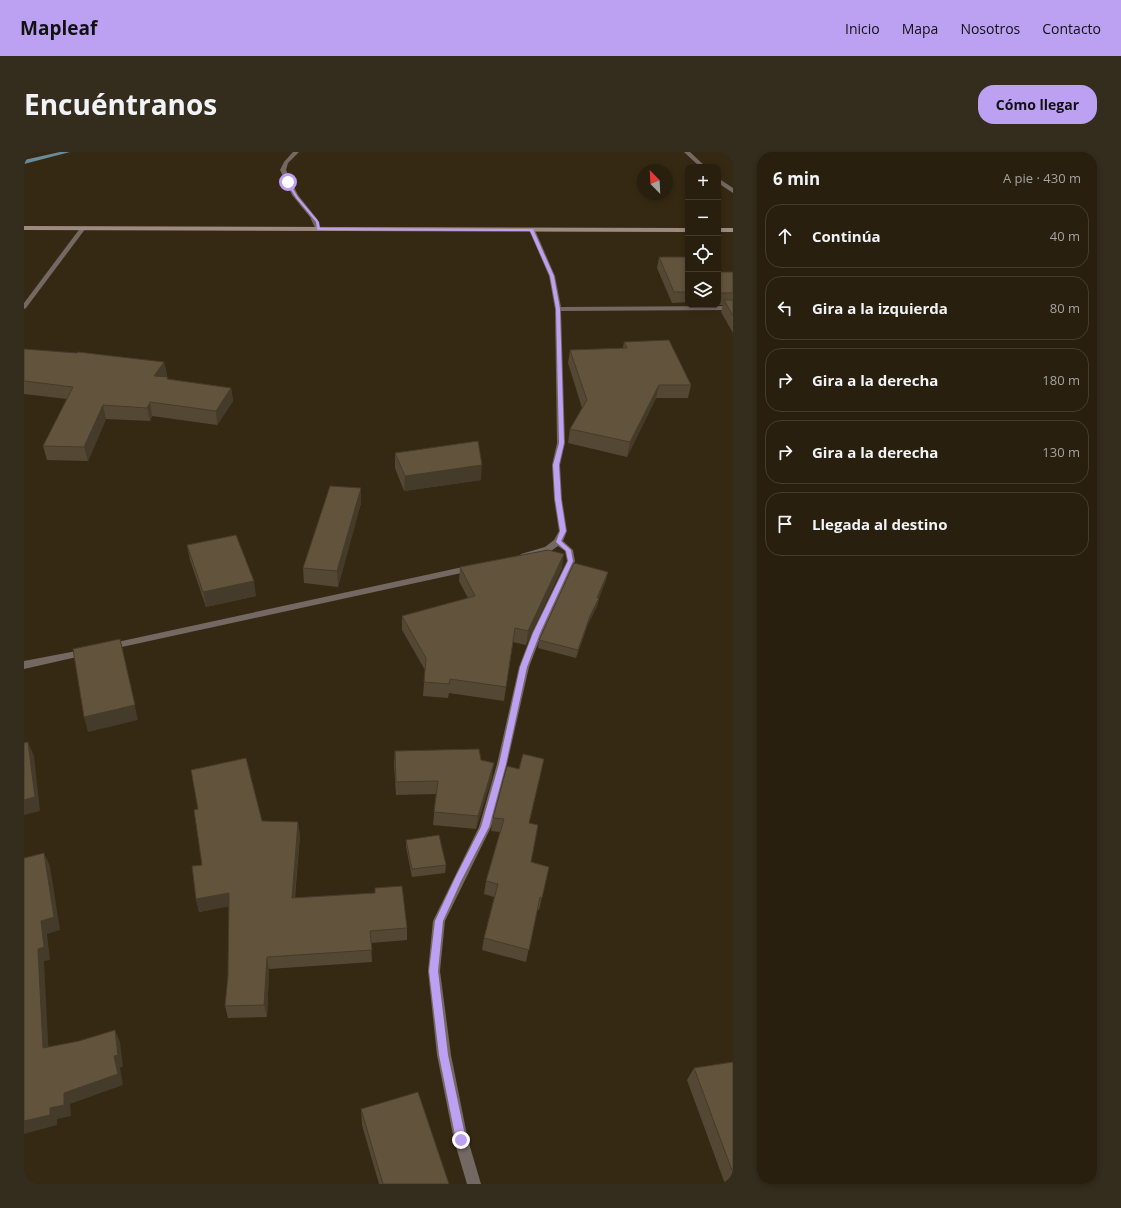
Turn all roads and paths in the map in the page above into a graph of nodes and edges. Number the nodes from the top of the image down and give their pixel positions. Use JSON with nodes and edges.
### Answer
{"nodes":[{"id":1,"x":296,"y":152,"type":"edge"},
{"id":2,"x":687,"y":152,"type":"edge"},
{"id":3,"x":700,"y":164,"type":"edge"},
{"id":4,"x":721,"y":182,"type":"edge"},
{"id":5,"x":733,"y":191,"type":"edge"},
{"id":6,"x":24,"y":228,"type":"edge"},
{"id":7,"x":83,"y":228,"type":"junction"},
{"id":8,"x":318,"y":229,"type":"junction"},
{"id":9,"x":532,"y":230,"type":"junction"},
{"id":10,"x":685,"y":230,"type":"edge"},
{"id":11,"x":721,"y":230,"type":"edge"},
{"id":12,"x":733,"y":230,"type":"edge"},
{"id":13,"x":24,"y":306,"type":"edge"},
{"id":14,"x":733,"y":308,"type":"edge"},
{"id":15,"x":558,"y":309,"type":"junction"},
{"id":16,"x":558,"y":542,"type":"junction"},
{"id":17,"x":519,"y":557,"type":"edge"},
{"id":18,"x":481,"y":566,"type":"edge"},
{"id":19,"x":24,"y":666,"type":"edge"},
{"id":20,"x":474,"y":1184,"type":"edge"}],
"edges":[{"from":1,"to":8,"type":"street"},
{"from":2,"to":3,"type":"street"},
{"from":4,"to":5,"type":"street"},
{"from":6,"to":7,"type":"main road"},
{"from":7,"to":8,"type":"main road"},
{"from":7,"to":13,"type":"street"},
{"from":8,"to":9,"type":"main road"},
{"from":9,"to":10,"type":"main road"},
{"from":9,"to":15,"type":"street"},
{"from":11,"to":12,"type":"main road"},
{"from":14,"to":15,"type":"street"},
{"from":15,"to":16,"type":"street"},
{"from":16,"to":17,"type":"street"},
{"from":16,"to":20,"type":"street"},
{"from":18,"to":19,"type":"street"}]}
